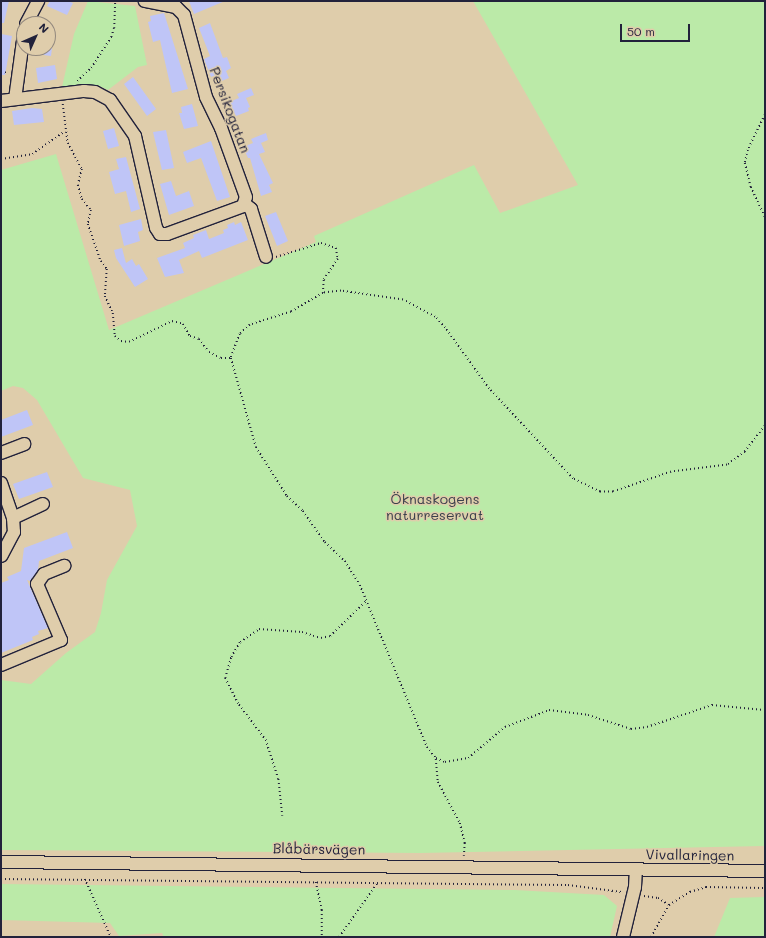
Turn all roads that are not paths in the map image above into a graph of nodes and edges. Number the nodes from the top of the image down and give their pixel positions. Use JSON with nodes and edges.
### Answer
{"nodes":[{"id":1,"x":38,"y":1,"type":"edge"},
{"id":2,"x":145,"y":1,"type":"edge"},
{"id":3,"x":30,"y":16,"type":"edge"},
{"id":4,"x":21,"y":56,"type":"edge"},
{"id":5,"x":15,"y":100,"type":"junction"},
{"id":6,"x":1,"y":101,"type":"edge"},
{"id":7,"x":243,"y":206,"type":"junction"},
{"id":8,"x":266,"y":257,"type":"road end"},
{"id":9,"x":24,"y":444,"type":"dead end"},
{"id":10,"x":1,"y":453,"type":"edge"},
{"id":11,"x":1,"y":483,"type":"edge"},
{"id":12,"x":43,"y":504,"type":"dead end"},
{"id":13,"x":13,"y":518,"type":"junction"},
{"id":14,"x":1,"y":556,"type":"edge"},
{"id":15,"x":64,"y":566,"type":"dead end"},
{"id":16,"x":1,"y":665,"type":"edge"},
{"id":17,"x":1,"y":862,"type":"edge"},
{"id":18,"x":636,"y":870,"type":"junction"},
{"id":19,"x":765,"y":871,"type":"edge"},
{"id":20,"x":623,"y":937,"type":"edge"}],
"edges":[{"from":1,"to":3,"type":"street"},
{"from":2,"to":7,"type":"street","name":"Persikogatan"},
{"from":4,"to":5,"type":"street"},
{"from":5,"to":6,"type":"street"},
{"from":5,"to":7,"type":"street"},
{"from":7,"to":8,"type":"street"},
{"from":9,"to":10,"type":"street"},
{"from":11,"to":13,"type":"street"},
{"from":12,"to":13,"type":"street"},
{"from":13,"to":14,"type":"street"},
{"from":15,"to":16,"type":"street"},
{"from":17,"to":18,"type":"street","name":"Blåbärsvägen"},
{"from":18,"to":19,"type":"street","name":"Vivallaringen"},
{"from":18,"to":20,"type":"street","name":"Vivallaringen"}]}
